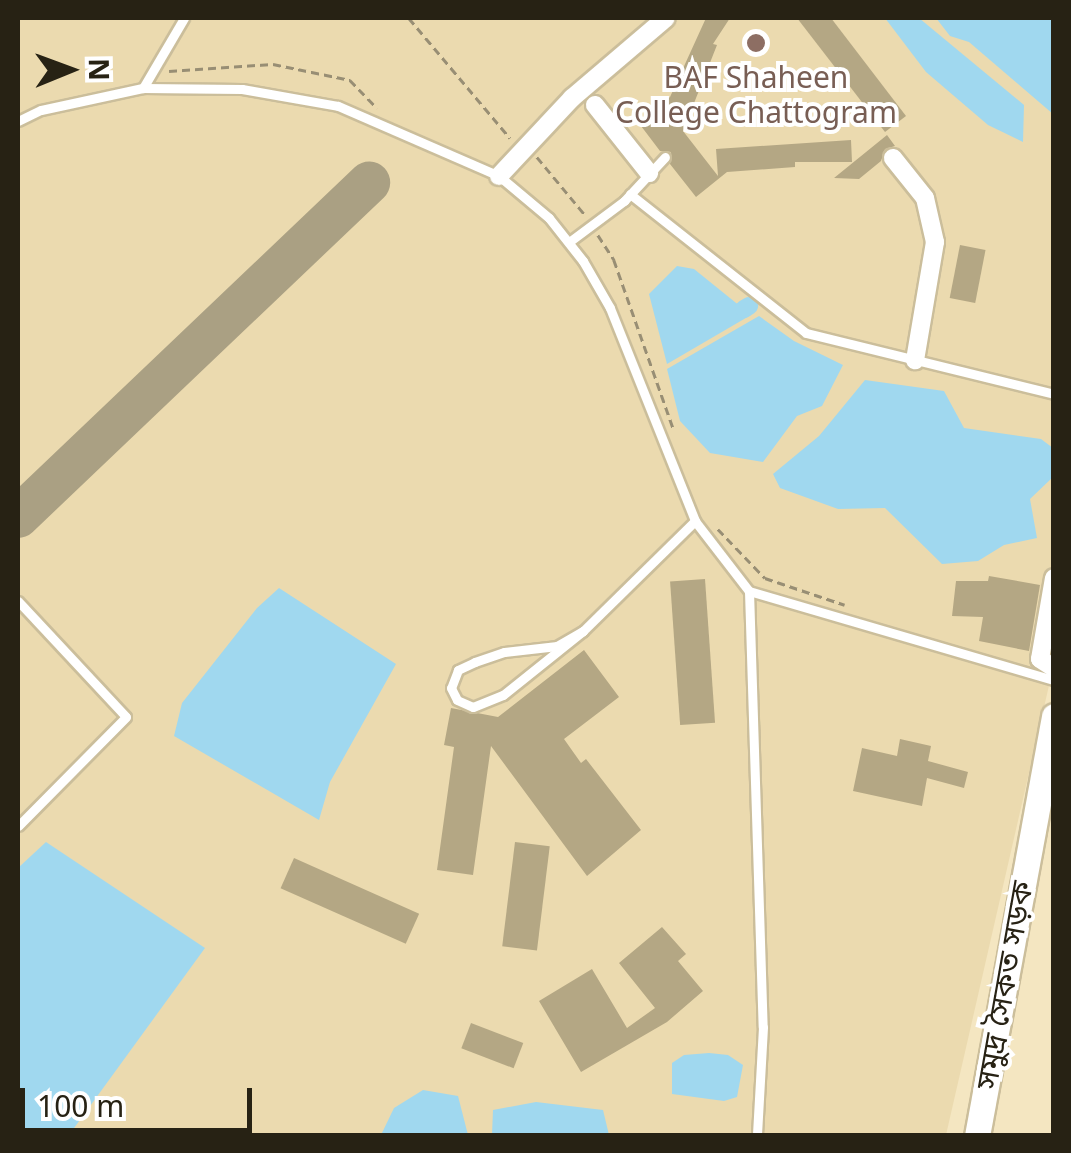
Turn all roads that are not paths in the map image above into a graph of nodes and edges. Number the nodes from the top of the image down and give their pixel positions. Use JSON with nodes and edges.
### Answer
{"nodes":[{"id":1,"x":184,"y":18,"type":"edge"},
{"id":2,"x":666,"y":18,"type":"edge"},
{"id":3,"x":143,"y":88,"type":"junction"},
{"id":4,"x":595,"y":105,"type":"dead end"},
{"id":5,"x":18,"y":121,"type":"edge"},
{"id":6,"x":665,"y":157,"type":"dead end"},
{"id":7,"x":893,"y":158,"type":"dead end"},
{"id":8,"x":648,"y":173,"type":"junction"},
{"id":9,"x":498,"y":176,"type":"junction"},
{"id":10,"x":630,"y":194,"type":"junction"},
{"id":11,"x":569,"y":242,"type":"junction"},
{"id":12,"x":915,"y":360,"type":"junction"},
{"id":13,"x":1054,"y":394,"type":"edge"},
{"id":14,"x":695,"y":521,"type":"junction"},
{"id":15,"x":1054,"y":578,"type":"edge"},
{"id":16,"x":749,"y":591,"type":"junction"},
{"id":17,"x":18,"y":602,"type":"edge"},
{"id":18,"x":583,"y":631,"type":"junction"},
{"id":19,"x":1054,"y":668,"type":"edge"},
{"id":20,"x":1054,"y":680,"type":"edge"},
{"id":21,"x":1054,"y":716,"type":"edge"},
{"id":22,"x":18,"y":826,"type":"edge"},
{"id":23,"x":757,"y":1136,"type":"edge"},
{"id":24,"x":977,"y":1136,"type":"edge"}],
"edges":[{"from":1,"to":3,"type":"lane"},
{"from":2,"to":9,"type":"street"},
{"from":3,"to":5,"type":"lane"},
{"from":3,"to":9,"type":"lane"},
{"from":4,"to":8,"type":"street"},
{"from":6,"to":8,"type":"lane"},
{"from":7,"to":12,"type":"street"},
{"from":8,"to":10,"type":"lane"},
{"from":9,"to":11,"type":"lane"},
{"from":10,"to":11,"type":"lane"},
{"from":10,"to":12,"type":"lane"},
{"from":11,"to":14,"type":"lane"},
{"from":12,"to":13,"type":"lane"},
{"from":14,"to":16,"type":"lane"},
{"from":14,"to":18,"type":"lane"},
{"from":15,"to":19,"type":"street"},
{"from":16,"to":20,"type":"lane"},
{"from":16,"to":23,"type":"lane"},
{"from":17,"to":22,"type":"lane"},
{"from":18,"to":18,"type":"lane"},
{"from":21,"to":24,"type":"main road","name":"সমুদ্র সৈকত সড়ক"}]}
